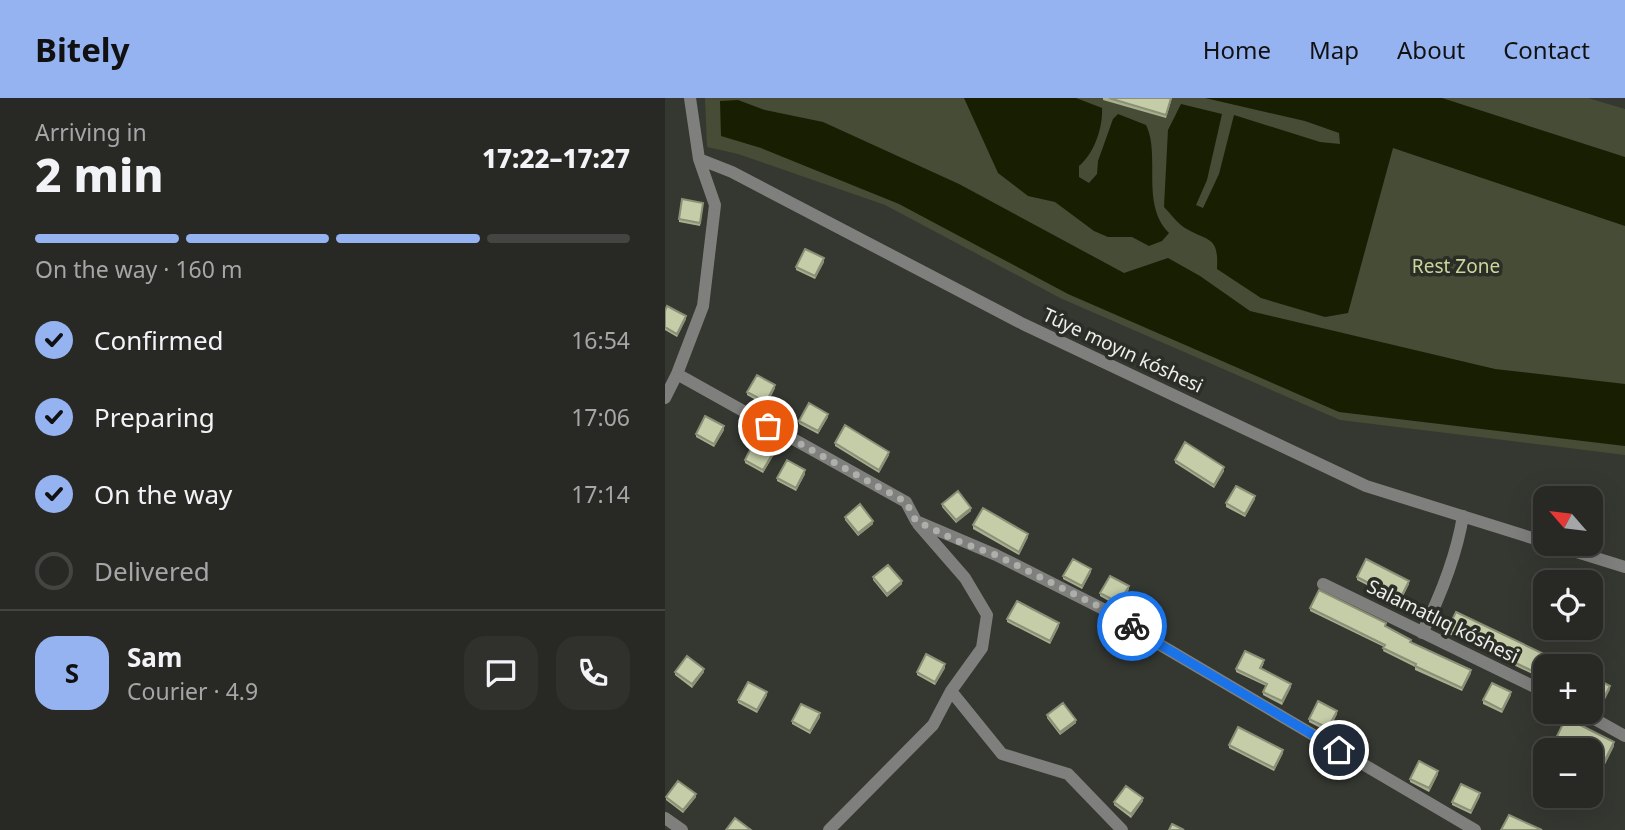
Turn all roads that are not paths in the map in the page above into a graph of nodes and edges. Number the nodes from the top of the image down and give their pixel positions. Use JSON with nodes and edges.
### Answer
{"nodes":[{"id":1,"x":690,"y":98,"type":"edge"},
{"id":2,"x":699,"y":159,"type":"junction"},
{"id":3,"x":677,"y":374,"type":"junction"},
{"id":4,"x":665,"y":398,"type":"edge"},
{"id":5,"x":1463,"y":516,"type":"junction"},
{"id":6,"x":916,"y":521,"type":"junction"},
{"id":7,"x":1533,"y":538,"type":"edge"},
{"id":8,"x":1590,"y":556,"type":"edge"},
{"id":9,"x":1625,"y":567,"type":"edge"},
{"id":10,"x":1323,"y":584,"type":"dead end"},
{"id":11,"x":1422,"y":633,"type":"junction"},
{"id":12,"x":1533,"y":686,"type":"edge"},
{"id":13,"x":951,"y":691,"type":"junction"},
{"id":14,"x":1603,"y":724,"type":"edge"},
{"id":15,"x":1625,"y":736,"type":"edge"},
{"id":16,"x":665,"y":818,"type":"edge"},
{"id":17,"x":682,"y":830,"type":"edge"},
{"id":18,"x":829,"y":830,"type":"edge"},
{"id":19,"x":1122,"y":830,"type":"edge"},
{"id":20,"x":1475,"y":830,"type":"edge"}],
"edges":[{"from":1,"to":2,"type":"street"},
{"from":2,"to":3,"type":"street"},
{"from":2,"to":5,"type":"street","name":"Túye moyın kóshesi"},
{"from":3,"to":4,"type":"street"},
{"from":3,"to":6,"type":"street"},
{"from":5,"to":7,"type":"street","name":"Túye moyın kóshesi"},
{"from":5,"to":11,"type":"street"},
{"from":6,"to":13,"type":"street"},
{"from":6,"to":20,"type":"street"},
{"from":8,"to":9,"type":"street"},
{"from":10,"to":11,"type":"street","name":"Salamatlıq kóshesi"},
{"from":11,"to":12,"type":"street","name":"Salamatlıq kóshesi"},
{"from":13,"to":18,"type":"street"},
{"from":13,"to":19,"type":"street"},
{"from":14,"to":15,"type":"street"},
{"from":16,"to":17,"type":"street"}]}
